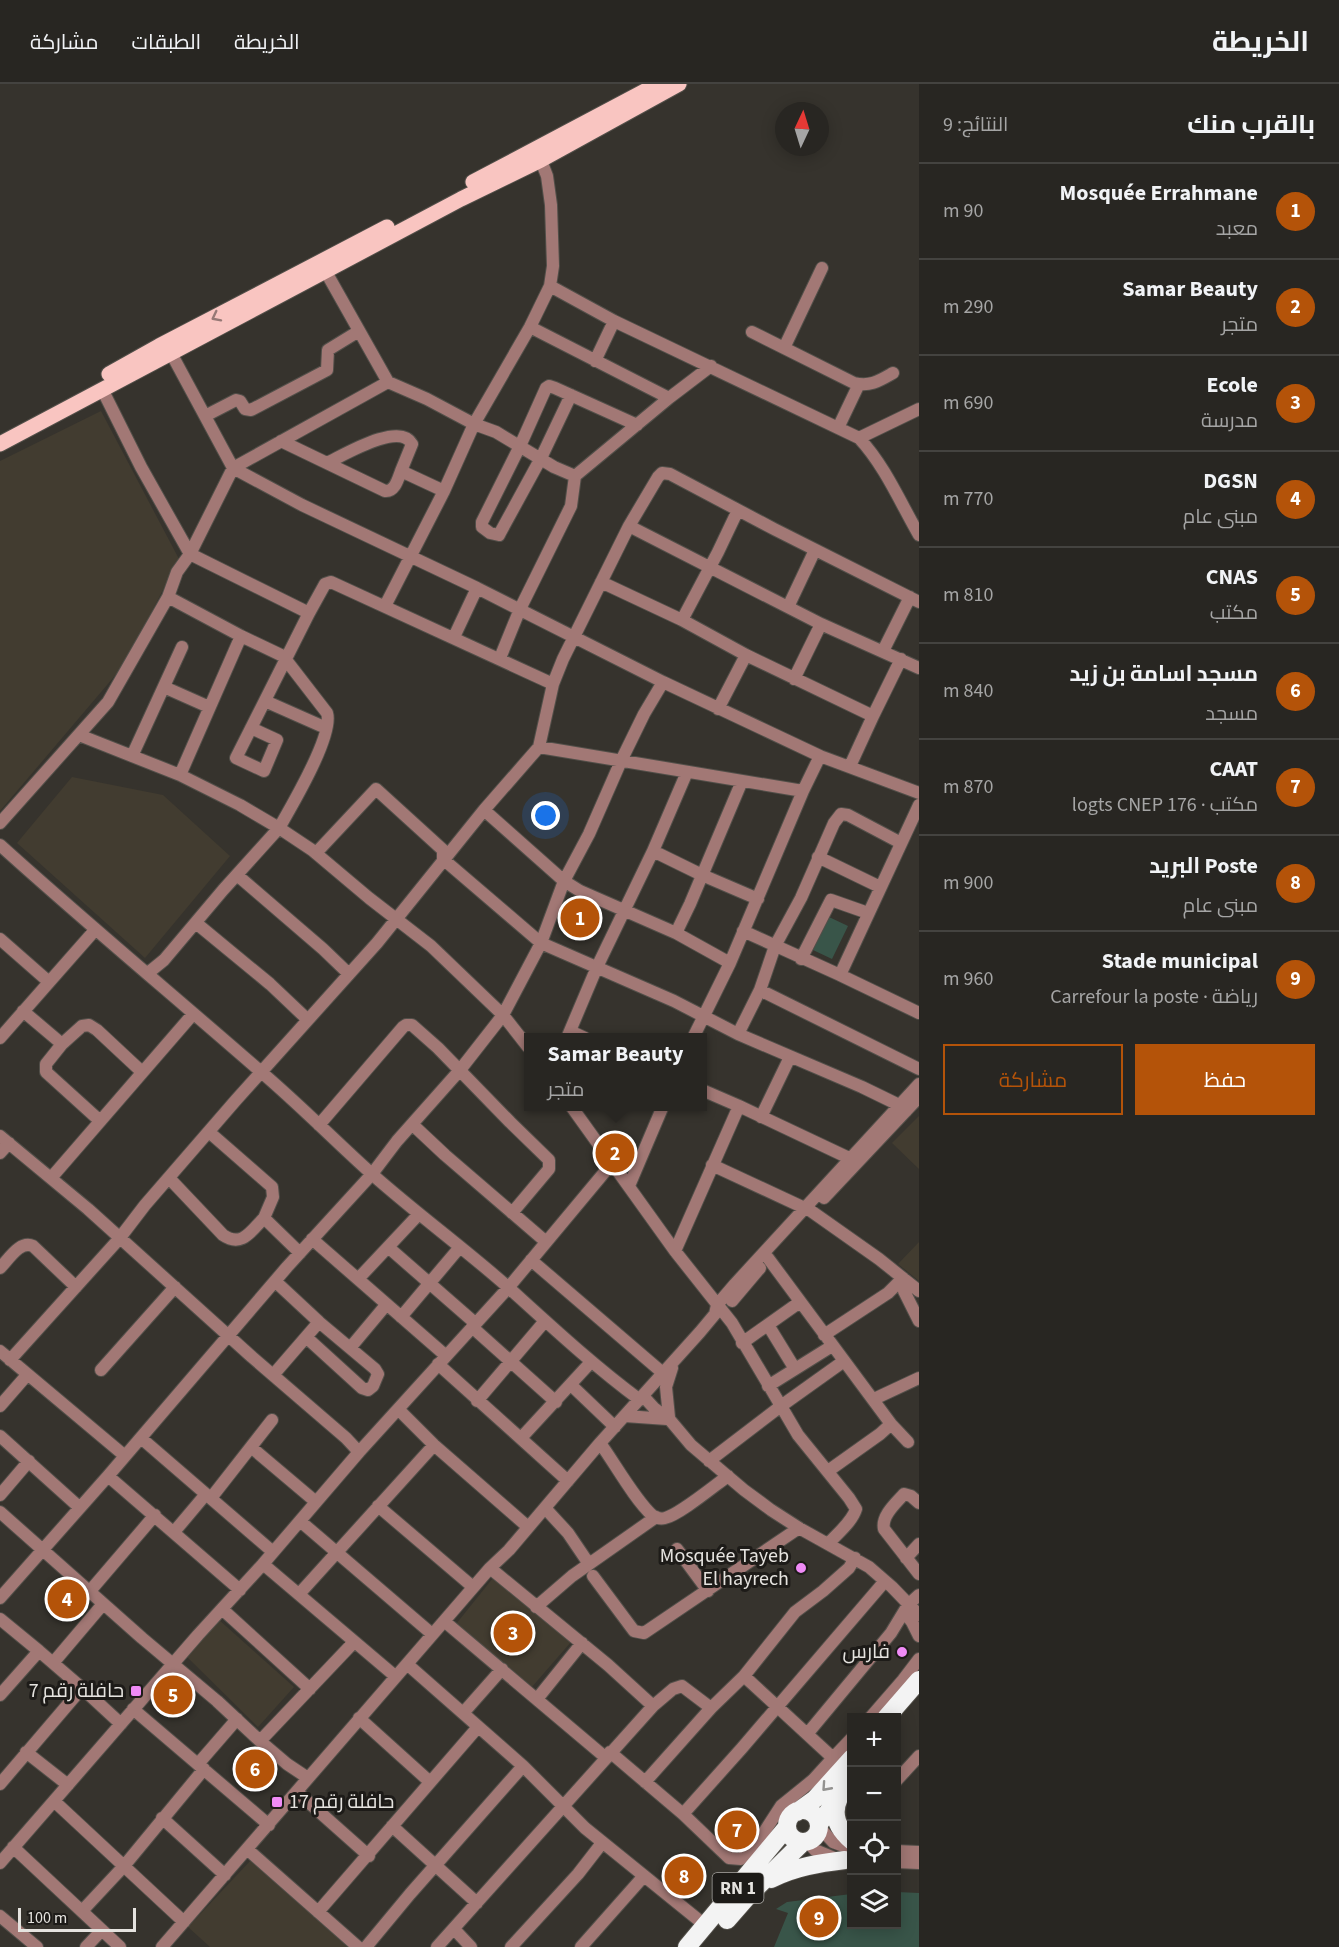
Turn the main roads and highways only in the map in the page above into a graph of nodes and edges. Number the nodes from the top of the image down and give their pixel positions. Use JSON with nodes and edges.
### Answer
{"nodes":[{"id":1,"x":658,"y":84,"type":"edge"},
{"id":2,"x":680,"y":84,"type":"edge"},
{"id":3,"x":539,"y":155,"type":"junction"},
{"id":4,"x":0,"y":433,"type":"edge"},
{"id":5,"x":0,"y":444,"type":"edge"},
{"id":6,"x":919,"y":1680,"type":"edge"},
{"id":7,"x":919,"y":1696,"type":"edge"},
{"id":8,"x":890,"y":1713,"type":"edge"},
{"id":9,"x":901,"y":1719,"type":"edge"},
{"id":10,"x":847,"y":1764,"type":"edge"},
{"id":11,"x":846,"y":1786,"type":"edge"},
{"id":12,"x":785,"y":1822,"type":"junction"},
{"id":13,"x":812,"y":1834,"type":"junction"},
{"id":14,"x":847,"y":1836,"type":"edge"},
{"id":15,"x":847,"y":1857,"type":"edge"},
{"id":16,"x":748,"y":1896,"type":"junction"},
{"id":17,"x":687,"y":1947,"type":"edge"},
{"id":18,"x":704,"y":1947,"type":"edge"}],
"edges":[{"from":1,"to":3,"type":"main road"},
{"from":2,"to":3,"type":"main road"},
{"from":3,"to":4,"type":"main road","one_way":true},
{"from":3,"to":5,"type":"main road"},
{"from":6,"to":8,"type":"highway"},
{"from":7,"to":9,"type":"highway"},
{"from":10,"to":12,"type":"highway","number":"RN 1","one_way":true},
{"from":11,"to":13,"type":"highway","number":"RN 1"},
{"from":11,"to":14,"type":"highway"},
{"from":12,"to":13,"type":"highway"},
{"from":12,"to":13,"type":"highway"},
{"from":12,"to":17,"type":"highway","number":"RN 1"},
{"from":13,"to":16,"type":"highway","number":"RN 1"},
{"from":15,"to":16,"type":"highway"},
{"from":16,"to":18,"type":"highway","number":"RN 1"}]}
